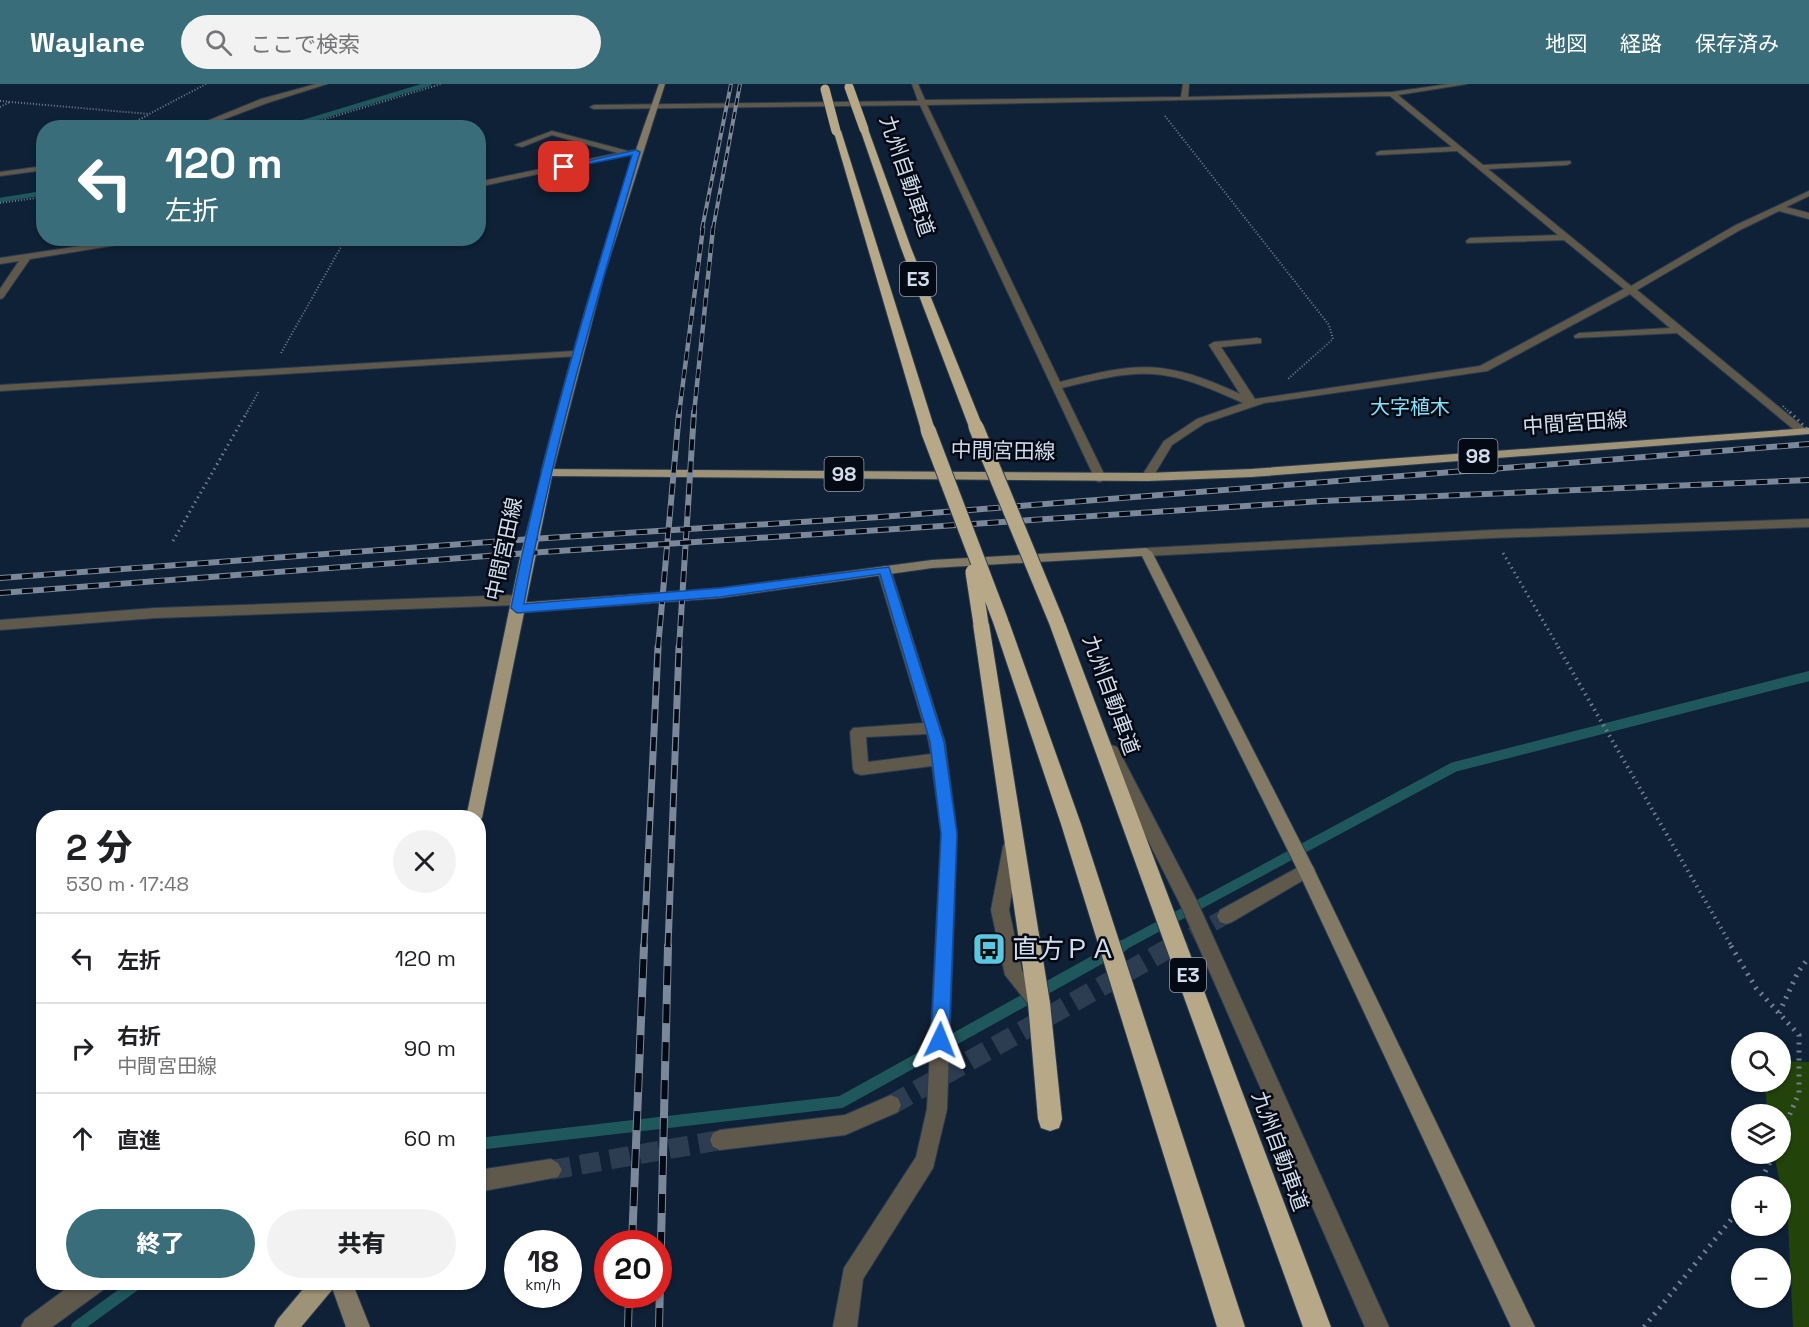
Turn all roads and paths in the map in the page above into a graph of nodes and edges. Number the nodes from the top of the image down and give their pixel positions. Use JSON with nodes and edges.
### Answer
{"nodes":[{"id":1,"x":206,"y":84,"type":"edge"},
{"id":2,"x":324,"y":84,"type":"edge"},
{"id":3,"x":441,"y":84,"type":"edge"},
{"id":4,"x":662,"y":84,"type":"edge"},
{"id":5,"x":915,"y":84,"type":"edge"},
{"id":6,"x":1186,"y":84,"type":"edge"},
{"id":7,"x":1349,"y":84,"type":"edge"},
{"id":8,"x":1464,"y":84,"type":"edge"},
{"id":9,"x":824,"y":86,"type":"edge"},
{"id":10,"x":849,"y":86,"type":"edge"},
{"id":11,"x":1392,"y":94,"type":"junction"},
{"id":12,"x":1360,"y":95,"type":"junction"},
{"id":13,"x":1185,"y":99,"type":"junction"},
{"id":14,"x":1152,"y":100,"type":"junction"},
{"id":15,"x":0,"y":101,"type":"edge"},
{"id":16,"x":10,"y":102,"type":"junction"},
{"id":17,"x":922,"y":104,"type":"junction"},
{"id":18,"x":0,"y":107,"type":"edge"},
{"id":19,"x":594,"y":107,"type":"dead end"},
{"id":20,"x":653,"y":108,"type":"junction"},
{"id":21,"x":148,"y":114,"type":"junction"},
{"id":22,"x":137,"y":120,"type":"edge"},
{"id":23,"x":214,"y":120,"type":"edge"},
{"id":24,"x":322,"y":120,"type":"edge"},
{"id":25,"x":519,"y":146,"type":"dead end"},
{"id":26,"x":1460,"y":149,"type":"junction"},
{"id":27,"x":632,"y":153,"type":"junction"},
{"id":28,"x":1380,"y":153,"type":"dead end"},
{"id":29,"x":1567,"y":163,"type":"dead end"},
{"id":30,"x":1482,"y":167,"type":"junction"},
{"id":31,"x":36,"y":169,"type":"edge"},
{"id":32,"x":0,"y":174,"type":"edge"},
{"id":33,"x":486,"y":182,"type":"edge"},
{"id":34,"x":1809,"y":193,"type":"edge"},
{"id":35,"x":36,"y":198,"type":"edge"},
{"id":36,"x":0,"y":203,"type":"edge"},
{"id":37,"x":1778,"y":208,"type":"junction"},
{"id":38,"x":1809,"y":216,"type":"edge"},
{"id":39,"x":1566,"y":237,"type":"junction"},
{"id":40,"x":1470,"y":241,"type":"dead end"},
{"id":41,"x":104,"y":246,"type":"edge"},
{"id":42,"x":26,"y":258,"type":"junction"},
{"id":43,"x":0,"y":261,"type":"edge"},
{"id":44,"x":1630,"y":290,"type":"junction"},
{"id":45,"x":0,"y":296,"type":"edge"},
{"id":46,"x":1681,"y":330,"type":"junction"},
{"id":47,"x":1579,"y":336,"type":"dead end"},
{"id":48,"x":1257,"y":341,"type":"dead end"},
{"id":49,"x":575,"y":354,"type":"junction"},
{"id":50,"x":1058,"y":386,"type":"junction"},
{"id":51,"x":0,"y":388,"type":"edge"},
{"id":52,"x":1257,"y":401,"type":"junction"},
{"id":53,"x":1783,"y":406,"type":"dead end"},
{"id":54,"x":1807,"y":431,"type":"edge"},
{"id":55,"x":547,"y":472,"type":"junction"},
{"id":56,"x":1148,"y":477,"type":"junction"},
{"id":57,"x":1100,"y":478,"type":"junction"},
{"id":58,"x":1809,"y":523,"type":"edge"},
{"id":59,"x":1492,"y":534,"type":"junction"},
{"id":60,"x":1146,"y":552,"type":"junction"},
{"id":61,"x":884,"y":570,"type":"junction"},
{"id":62,"x":518,"y":604,"type":"junction"},
{"id":63,"x":991,"y":623,"type":"junction"},
{"id":64,"x":0,"y":625,"type":"edge"},
{"id":65,"x":1086,"y":703,"type":"junction"},
{"id":66,"x":932,"y":729,"type":"junction"},
{"id":67,"x":939,"y":759,"type":"junction"},
{"id":68,"x":476,"y":810,"type":"edge"},
{"id":69,"x":1305,"y":870,"type":"junction"},
{"id":70,"x":1226,"y":916,"type":"tunnel mouth"},
{"id":71,"x":1809,"y":957,"type":"edge"},
{"id":72,"x":1779,"y":1013,"type":"junction"},
{"id":73,"x":891,"y":1105,"type":"tunnel mouth"},
{"id":74,"x":1791,"y":1112,"type":"edge"},
{"id":75,"x":1050,"y":1119,"type":"dead end"},
{"id":76,"x":720,"y":1140,"type":"tunnel mouth"},
{"id":77,"x":551,"y":1170,"type":"tunnel mouth"},
{"id":78,"x":486,"y":1180,"type":"edge"},
{"id":79,"x":1731,"y":1220,"type":"edge"},
{"id":80,"x":84,"y":1290,"type":"edge"},
{"id":81,"x":317,"y":1290,"type":"edge"},
{"id":82,"x":344,"y":1290,"type":"edge"},
{"id":83,"x":33,"y":1327,"type":"edge"},
{"id":84,"x":286,"y":1327,"type":"edge"},
{"id":85,"x":358,"y":1327,"type":"edge"},
{"id":86,"x":845,"y":1327,"type":"edge"},
{"id":87,"x":1231,"y":1327,"type":"edge"},
{"id":88,"x":1317,"y":1327,"type":"edge"},
{"id":89,"x":1377,"y":1327,"type":"edge"},
{"id":90,"x":1523,"y":1327,"type":"edge"},
{"id":91,"x":1644,"y":1327,"type":"edge"}],
"edges":[{"from":1,"to":21,"type":"path"},
{"from":2,"to":23,"type":"street"},
{"from":3,"to":24,"type":"path"},
{"from":4,"to":20,"type":"street"},
{"from":5,"to":17,"type":"street"},
{"from":6,"to":13,"type":"street"},
{"from":7,"to":12,"type":"street"},
{"from":8,"to":11,"type":"street"},
{"from":9,"to":63,"type":"highway","number":"E3","bridge":true},
{"from":10,"to":65,"type":"highway","name":"九州自動車道","number":"E3","bridge":true},
{"from":11,"to":12,"type":"street"},
{"from":11,"to":26,"type":"street"},
{"from":12,"to":13,"type":"street"},
{"from":13,"to":14,"type":"street"},
{"from":14,"to":17,"type":"street"},
{"from":14,"to":52,"type":"path"},
{"from":15,"to":16,"type":"path"},
{"from":16,"to":18,"type":"path"},
{"from":16,"to":21,"type":"path"},
{"from":17,"to":20,"type":"street"},
{"from":17,"to":50,"type":"street"},
{"from":19,"to":20,"type":"street"},
{"from":20,"to":27,"type":"street"},
{"from":21,"to":22,"type":"path"},
{"from":25,"to":27,"type":"street"},
{"from":26,"to":28,"type":"street"},
{"from":26,"to":30,"type":"street"},
{"from":27,"to":33,"type":"street"},
{"from":27,"to":49,"type":"street"},
{"from":29,"to":30,"type":"street"},
{"from":30,"to":39,"type":"street"},
{"from":31,"to":32,"type":"street"},
{"from":34,"to":37,"type":"street"},
{"from":35,"to":36,"type":"path"},
{"from":37,"to":38,"type":"street"},
{"from":37,"to":44,"type":"street"},
{"from":39,"to":40,"type":"street"},
{"from":39,"to":44,"type":"street"},
{"from":41,"to":42,"type":"street"},
{"from":42,"to":43,"type":"street"},
{"from":42,"to":45,"type":"street"},
{"from":44,"to":46,"type":"street"},
{"from":44,"to":52,"type":"street"},
{"from":46,"to":47,"type":"street"},
{"from":46,"to":54,"type":"street"},
{"from":48,"to":52,"type":"street"},
{"from":49,"to":51,"type":"street"},
{"from":49,"to":55,"type":"street"},
{"from":50,"to":52,"type":"street"},
{"from":50,"to":57,"type":"street"},
{"from":52,"to":56,"type":"street"},
{"from":53,"to":54,"type":"path","bridge":true},
{"from":54,"to":56,"type":"main road","name":"中間宮田線","number":"98"},
{"from":55,"to":57,"type":"main road","name":"中間宮田線","number":"98"},
{"from":55,"to":62,"type":"main road","name":"中間宮田線"},
{"from":56,"to":57,"type":"main road","name":"中間宮田線","number":"98"},
{"from":58,"to":59,"type":"street"},
{"from":59,"to":60,"type":"street"},
{"from":59,"to":72,"type":"path"},
{"from":60,"to":61,"type":"street"},
{"from":60,"to":69,"type":"street"},
{"from":61,"to":62,"type":"street"},
{"from":61,"to":66,"type":"street"},
{"from":62,"to":64,"type":"street"},
{"from":62,"to":68,"type":"main road","name":"中間宮田線"},
{"from":63,"to":75,"type":"highway"},
{"from":63,"to":87,"type":"highway"},
{"from":65,"to":88,"type":"highway","name":"九州自動車道","number":"E3"},
{"from":65,"to":89,"type":"street"},
{"from":66,"to":67,"type":"street"},
{"from":66,"to":67,"type":"street"},
{"from":67,"to":86,"type":"street"},
{"from":69,"to":70,"type":"street"},
{"from":69,"to":90,"type":"street"},
{"from":71,"to":72,"type":"path"},
{"from":72,"to":74,"type":"path"},
{"from":73,"to":76,"type":"street"},
{"from":77,"to":78,"type":"street"},
{"from":79,"to":91,"type":"path"},
{"from":80,"to":83,"type":"street"},
{"from":81,"to":84,"type":"main road"},
{"from":82,"to":85,"type":"street"}]}
